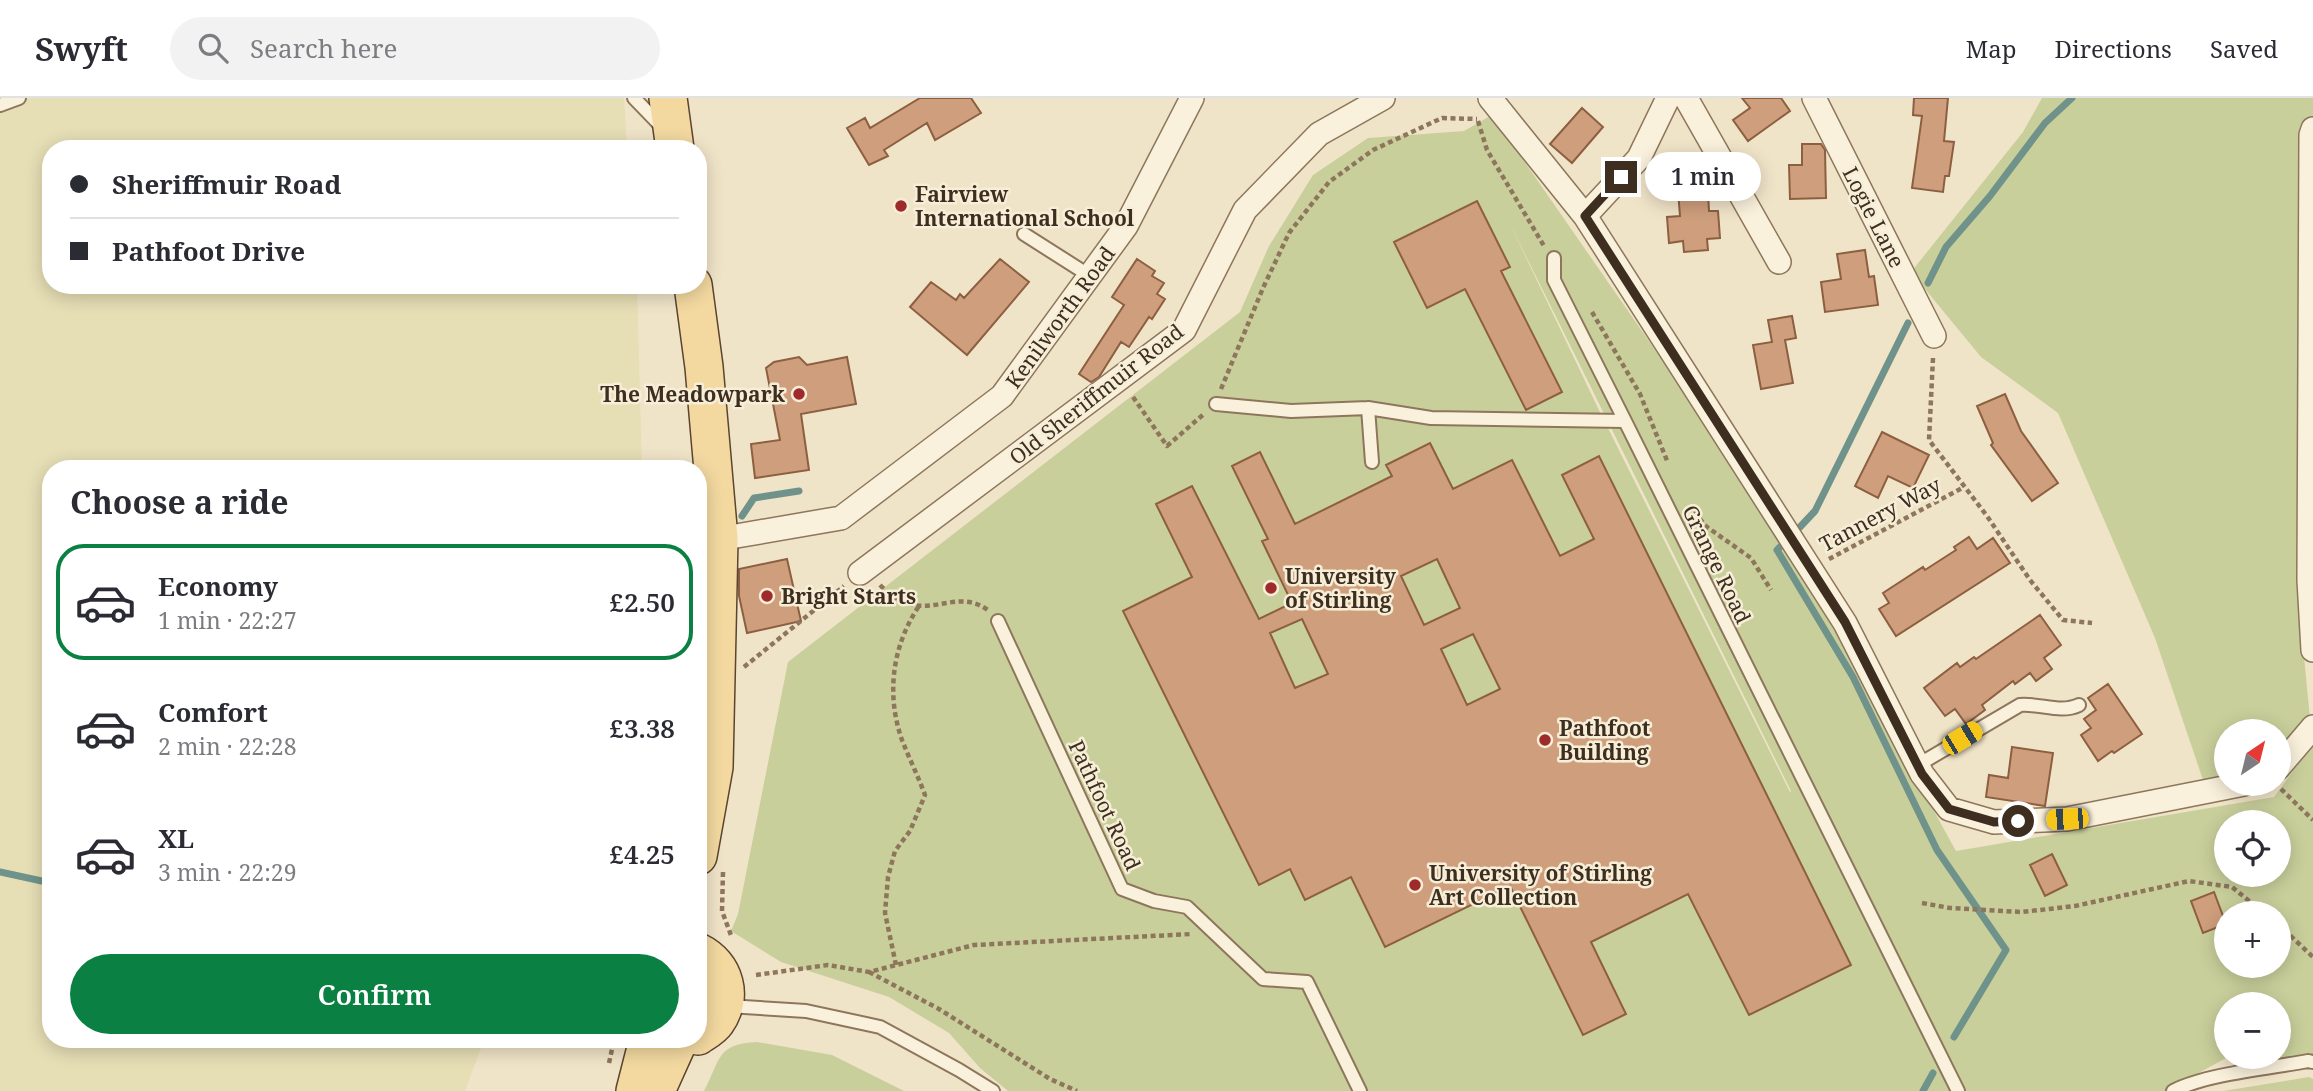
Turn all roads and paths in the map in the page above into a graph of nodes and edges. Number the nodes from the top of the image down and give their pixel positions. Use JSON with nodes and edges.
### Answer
{"nodes":[{"id":1,"x":19,"y":98,"type":"edge"},
{"id":2,"x":634,"y":98,"type":"edge"},
{"id":3,"x":668,"y":98,"type":"edge"},
{"id":4,"x":1192,"y":98,"type":"edge"},
{"id":5,"x":1383,"y":98,"type":"edge"},
{"id":6,"x":1490,"y":98,"type":"edge"},
{"id":7,"x":1668,"y":98,"type":"edge"},
{"id":8,"x":1686,"y":98,"type":"edge"},
{"id":9,"x":1814,"y":98,"type":"edge"},
{"id":10,"x":0,"y":105,"type":"edge"},
{"id":11,"x":1478,"y":119,"type":"dead end"},
{"id":12,"x":2313,"y":129,"type":"edge"},
{"id":13,"x":669,"y":140,"type":"edge"},
{"id":14,"x":673,"y":140,"type":"edge"},
{"id":15,"x":1585,"y":216,"type":"junction"},
{"id":16,"x":1024,"y":234,"type":"dead end"},
{"id":17,"x":1555,"y":258,"type":"dead end"},
{"id":18,"x":1779,"y":262,"type":"dead end"},
{"id":19,"x":1090,"y":276,"type":"junction"},
{"id":20,"x":679,"y":294,"type":"edge"},
{"id":21,"x":694,"y":294,"type":"edge"},
{"id":22,"x":1934,"y":336,"type":"joint"},
{"id":23,"x":1121,"y":378,"type":"junction"},
{"id":24,"x":1216,"y":404,"type":"junction"},
{"id":25,"x":1368,"y":408,"type":"junction"},
{"id":26,"x":1625,"y":421,"type":"junction"},
{"id":27,"x":688,"y":460,"type":"edge"},
{"id":28,"x":707,"y":460,"type":"edge"},
{"id":29,"x":1372,"y":462,"type":"dead end"},
{"id":30,"x":707,"y":471,"type":"edge"},
{"id":31,"x":1964,"y":487,"type":"junction"},
{"id":32,"x":709,"y":540,"type":"edge"},
{"id":33,"x":1811,"y":569,"type":"junction"},
{"id":34,"x":870,"y":578,"type":"junction"},
{"id":35,"x":919,"y":606,"type":"junction"},
{"id":36,"x":988,"y":611,"type":"dead end"},
{"id":37,"x":998,"y":621,"type":"dead end"},
{"id":38,"x":2092,"y":624,"type":"dead end"},
{"id":39,"x":2313,"y":650,"type":"edge"},
{"id":40,"x":717,"y":687,"type":"junction"},
{"id":41,"x":2079,"y":705,"type":"dead end"},
{"id":42,"x":2313,"y":727,"type":"edge"},
{"id":43,"x":2291,"y":753,"type":"edge"},
{"id":44,"x":1918,"y":765,"type":"junction"},
{"id":45,"x":2214,"y":790,"type":"edge"},
{"id":46,"x":2289,"y":796,"type":"edge"},
{"id":47,"x":2313,"y":820,"type":"edge"},
{"id":48,"x":711,"y":858,"type":"edge"},
{"id":49,"x":2249,"y":901,"type":"edge"},
{"id":50,"x":1922,"y":903,"type":"dead end"},
{"id":51,"x":1212,"y":933,"type":"junction"},
{"id":52,"x":2291,"y":936,"type":"edge"},
{"id":53,"x":733,"y":941,"type":"dead end"},
{"id":54,"x":707,"y":956,"type":"edge"},
{"id":55,"x":2313,"y":957,"type":"edge"},
{"id":56,"x":896,"y":965,"type":"junction"},
{"id":57,"x":750,"y":967,"type":"dead end"},
{"id":58,"x":869,"y":972,"type":"junction"},
{"id":59,"x":756,"y":975,"type":"junction"},
{"id":60,"x":737,"y":1007,"type":"junction"},
{"id":61,"x":707,"y":1030,"type":"edge"},
{"id":62,"x":646,"y":1048,"type":"edge"},
{"id":63,"x":675,"y":1048,"type":"edge"},
{"id":64,"x":2313,"y":1062,"type":"edge"},
{"id":65,"x":635,"y":1091,"type":"edge"},
{"id":66,"x":656,"y":1091,"type":"edge"},
{"id":67,"x":993,"y":1091,"type":"edge"},
{"id":68,"x":1077,"y":1091,"type":"edge"},
{"id":69,"x":1360,"y":1091,"type":"edge"},
{"id":70,"x":1958,"y":1091,"type":"edge"},
{"id":71,"x":2173,"y":1091,"type":"edge"}],
"edges":[{"from":1,"to":10,"type":"lane"},
{"from":2,"to":13,"type":"lane"},
{"from":3,"to":14,"type":"main road"},
{"from":4,"to":19,"type":"street","name":"Kenilworth Road"},
{"from":5,"to":23,"type":"street","name":"Old Sheriffmuir Road"},
{"from":6,"to":15,"type":"street"},
{"from":7,"to":15,"type":"street"},
{"from":8,"to":18,"type":"street"},
{"from":9,"to":22,"type":"street","name":"Logie Lane"},
{"from":11,"to":24,"type":"path"},
{"from":12,"to":39,"type":"street"},
{"from":15,"to":33,"type":"street"},
{"from":16,"to":19,"type":"lane"},
{"from":17,"to":26,"type":"lane","name":"Grange Road"},
{"from":19,"to":32,"type":"street","name":"Kenilworth Road"},
{"from":20,"to":27,"type":"main road"},
{"from":21,"to":28,"type":"main road"},
{"from":22,"to":31,"type":"path"},
{"from":23,"to":24,"type":"path"},
{"from":23,"to":34,"type":"street","name":"Old Sheriffmuir Road"},
{"from":24,"to":25,"type":"lane"},
{"from":25,"to":26,"type":"lane"},
{"from":25,"to":29,"type":"lane"},
{"from":26,"to":70,"type":"lane","name":"Grange Road"},
{"from":30,"to":32,"type":"main road"},
{"from":31,"to":33,"type":"path","name":"Tannery Way"},
{"from":31,"to":38,"type":"path"},
{"from":32,"to":40,"type":"main road"},
{"from":33,"to":44,"type":"street"},
{"from":34,"to":35,"type":"path"},
{"from":34,"to":40,"type":"path"},
{"from":35,"to":36,"type":"path"},
{"from":35,"to":56,"type":"path"},
{"from":37,"to":51,"type":"lane","name":"Pathfoot Road"},
{"from":40,"to":48,"type":"main road"},
{"from":41,"to":44,"type":"lane"},
{"from":42,"to":43,"type":"street"},
{"from":44,"to":45,"type":"street"},
{"from":46,"to":47,"type":"path"},
{"from":48,"to":53,"type":"path"},
{"from":49,"to":50,"type":"path"},
{"from":51,"to":56,"type":"path"},
{"from":51,"to":69,"type":"lane","name":"Pathfoot Road"},
{"from":52,"to":55,"type":"path"},
{"from":54,"to":60,"type":"main road"},
{"from":56,"to":58,"type":"path"},
{"from":57,"to":59,"type":"path"},
{"from":58,"to":59,"type":"path"},
{"from":58,"to":68,"type":"path"},
{"from":59,"to":60,"type":"path"},
{"from":60,"to":61,"type":"main road"},
{"from":60,"to":67,"type":"lane"},
{"from":62,"to":65,"type":"main road"},
{"from":63,"to":66,"type":"main road"},
{"from":64,"to":71,"type":"lane"}]}
